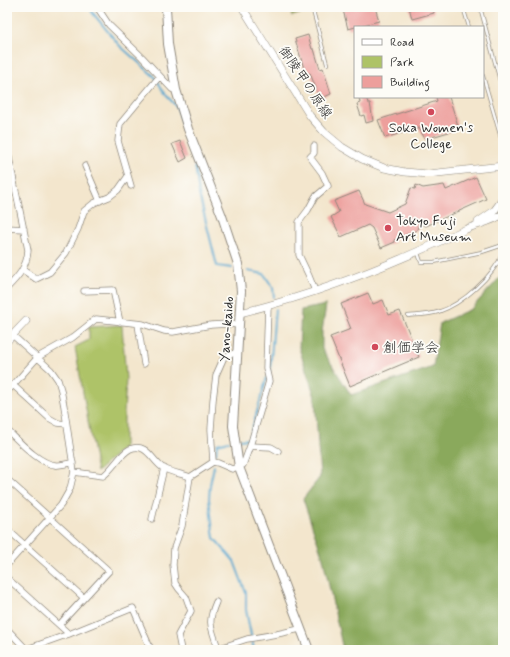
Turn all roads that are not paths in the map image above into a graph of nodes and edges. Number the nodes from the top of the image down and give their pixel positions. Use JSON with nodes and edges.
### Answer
{"nodes":[{"id":1,"x":97,"y":7,"type":"edge"},
{"id":2,"x":166,"y":7,"type":"edge"},
{"id":3,"x":242,"y":7,"type":"edge"},
{"id":4,"x":312,"y":7,"type":"edge"},
{"id":5,"x":463,"y":7,"type":"edge"},
{"id":6,"x":480,"y":7,"type":"edge"},
{"id":7,"x":469,"y":26,"type":"edge"},
{"id":8,"x":327,"y":64,"type":"dead end"},
{"id":9,"x":158,"y":79,"type":"junction"},
{"id":10,"x":484,"y":79,"type":"edge"},
{"id":11,"x":176,"y":90,"type":"junction"},
{"id":12,"x":503,"y":92,"type":"edge"},
{"id":13,"x":502,"y":139,"type":"edge"},
{"id":14,"x":503,"y":145,"type":"edge"},
{"id":15,"x":314,"y":146,"type":"dead end"},
{"id":16,"x":7,"y":148,"type":"edge"},
{"id":17,"x":85,"y":166,"type":"dead end"},
{"id":18,"x":503,"y":166,"type":"edge"},
{"id":19,"x":10,"y":175,"type":"edge"},
{"id":20,"x":128,"y":176,"type":"junction"},
{"id":21,"x":131,"y":186,"type":"dead end"},
{"id":22,"x":503,"y":199,"type":"edge"},
{"id":23,"x":100,"y":201,"type":"junction"},
{"id":24,"x":503,"y":214,"type":"edge"},
{"id":25,"x":473,"y":226,"type":"junction"},
{"id":26,"x":7,"y":228,"type":"edge"},
{"id":27,"x":24,"y":229,"type":"junction"},
{"id":28,"x":503,"y":244,"type":"edge"},
{"id":29,"x":418,"y":253,"type":"junction"},
{"id":30,"x":503,"y":253,"type":"edge"},
{"id":31,"x":23,"y":270,"type":"junction"},
{"id":32,"x":8,"y":284,"type":"edge"},
{"id":33,"x":84,"y":291,"type":"dead end"},
{"id":34,"x":315,"y":292,"type":"junction"},
{"id":35,"x":268,"y":306,"type":"junction"},
{"id":36,"x":240,"y":313,"type":"junction"},
{"id":37,"x":408,"y":316,"type":"dead end"},
{"id":38,"x":26,"y":321,"type":"dead end"},
{"id":39,"x":120,"y":322,"type":"junction"},
{"id":40,"x":138,"y":324,"type":"junction"},
{"id":41,"x":239,"y":325,"type":"junction"},
{"id":42,"x":10,"y":332,"type":"edge"},
{"id":43,"x":7,"y":341,"type":"edge"},
{"id":44,"x":237,"y":352,"type":"junction"},
{"id":45,"x":38,"y":358,"type":"junction"},
{"id":46,"x":144,"y":364,"type":"dead end"},
{"id":47,"x":13,"y":385,"type":"junction"},
{"id":48,"x":7,"y":392,"type":"edge"},
{"id":49,"x":66,"y":424,"type":"junction"},
{"id":50,"x":7,"y":430,"type":"edge"},
{"id":51,"x":250,"y":446,"type":"junction"},
{"id":52,"x":278,"y":451,"type":"dead end"},
{"id":53,"x":73,"y":462,"type":"junction"},
{"id":54,"x":213,"y":462,"type":"junction"},
{"id":55,"x":239,"y":467,"type":"junction"},
{"id":56,"x":164,"y":468,"type":"junction"},
{"id":57,"x":74,"y":472,"type":"junction"},
{"id":58,"x":190,"y":477,"type":"junction"},
{"id":59,"x":7,"y":479,"type":"edge"},
{"id":60,"x":50,"y":518,"type":"junction"},
{"id":61,"x":152,"y":519,"type":"dead end"},
{"id":62,"x":7,"y":529,"type":"edge"},
{"id":63,"x":25,"y":545,"type":"junction"},
{"id":64,"x":7,"y":565,"type":"edge"},
{"id":65,"x":7,"y":578,"type":"edge"},
{"id":66,"x":84,"y":598,"type":"junction"},
{"id":67,"x":216,"y":602,"type":"dead end"},
{"id":68,"x":58,"y":625,"type":"junction"},
{"id":69,"x":7,"y":629,"type":"edge"},
{"id":70,"x":300,"y":629,"type":"junction"},
{"id":71,"x":69,"y":634,"type":"junction"},
{"id":72,"x":25,"y":649,"type":"edge"},
{"id":73,"x":216,"y":649,"type":"edge"},
{"id":74,"x":151,"y":650,"type":"edge"},
{"id":75,"x":181,"y":650,"type":"edge"},
{"id":76,"x":309,"y":650,"type":"edge"}],
"edges":[{"from":1,"to":9,"type":"street"},
{"from":2,"to":11,"type":"main road","name":"Yano-kaido"},
{"from":3,"to":18,"type":"street","name":"御陵甲の原線"},
{"from":4,"to":8,"type":"lane"},
{"from":5,"to":7,"type":"lane"},
{"from":6,"to":12,"type":"lane"},
{"from":9,"to":11,"type":"street"},
{"from":9,"to":20,"type":"street"},
{"from":10,"to":13,"type":"lane"},
{"from":11,"to":36,"type":"main road","name":"Yano-kaido"},
{"from":13,"to":14,"type":"lane"},
{"from":15,"to":34,"type":"street"},
{"from":16,"to":19,"type":"street"},
{"from":17,"to":23,"type":"street"},
{"from":19,"to":27,"type":"street"},
{"from":20,"to":21,"type":"street"},
{"from":20,"to":23,"type":"street"},
{"from":22,"to":25,"type":"street"},
{"from":23,"to":31,"type":"street"},
{"from":24,"to":25,"type":"street"},
{"from":25,"to":29,"type":"street"},
{"from":26,"to":27,"type":"street"},
{"from":27,"to":31,"type":"street"},
{"from":28,"to":29,"type":"lane"},
{"from":29,"to":34,"type":"street"},
{"from":30,"to":37,"type":"lane"},
{"from":31,"to":32,"type":"street"},
{"from":33,"to":39,"type":"street"},
{"from":34,"to":35,"type":"street"},
{"from":35,"to":36,"type":"street"},
{"from":35,"to":51,"type":"street"},
{"from":36,"to":41,"type":"main road","name":"Yano-kaido"},
{"from":38,"to":42,"type":"street"},
{"from":39,"to":40,"type":"street"},
{"from":39,"to":45,"type":"street"},
{"from":40,"to":41,"type":"street"},
{"from":40,"to":46,"type":"street"},
{"from":41,"to":44,"type":"main road","name":"Yano-kaido"},
{"from":42,"to":43,"type":"street"},
{"from":42,"to":45,"type":"street"},
{"from":44,"to":54,"type":"street"},
{"from":44,"to":55,"type":"main road","name":"Yano-kaido"},
{"from":45,"to":47,"type":"street"},
{"from":45,"to":49,"type":"street"},
{"from":47,"to":48,"type":"street"},
{"from":47,"to":49,"type":"street"},
{"from":49,"to":53,"type":"street"},
{"from":50,"to":53,"type":"street"},
{"from":51,"to":52,"type":"street"},
{"from":51,"to":55,"type":"street"},
{"from":53,"to":57,"type":"street"},
{"from":54,"to":55,"type":"street"},
{"from":54,"to":58,"type":"street"},
{"from":55,"to":70,"type":"main road","name":"Yano-kaido"},
{"from":56,"to":57,"type":"street"},
{"from":56,"to":58,"type":"street"},
{"from":56,"to":61,"type":"street"},
{"from":57,"to":60,"type":"street"},
{"from":58,"to":75,"type":"street"},
{"from":59,"to":60,"type":"street"},
{"from":60,"to":63,"type":"street"},
{"from":60,"to":66,"type":"street"},
{"from":62,"to":63,"type":"street"},
{"from":63,"to":64,"type":"street"},
{"from":63,"to":66,"type":"street"},
{"from":65,"to":68,"type":"street"},
{"from":66,"to":68,"type":"street"},
{"from":67,"to":73,"type":"street"},
{"from":68,"to":71,"type":"street"},
{"from":69,"to":72,"type":"street"},
{"from":70,"to":73,"type":"street"},
{"from":70,"to":76,"type":"main road","name":"Yano-kaido"},
{"from":71,"to":72,"type":"street"},
{"from":71,"to":74,"type":"street"}]}
